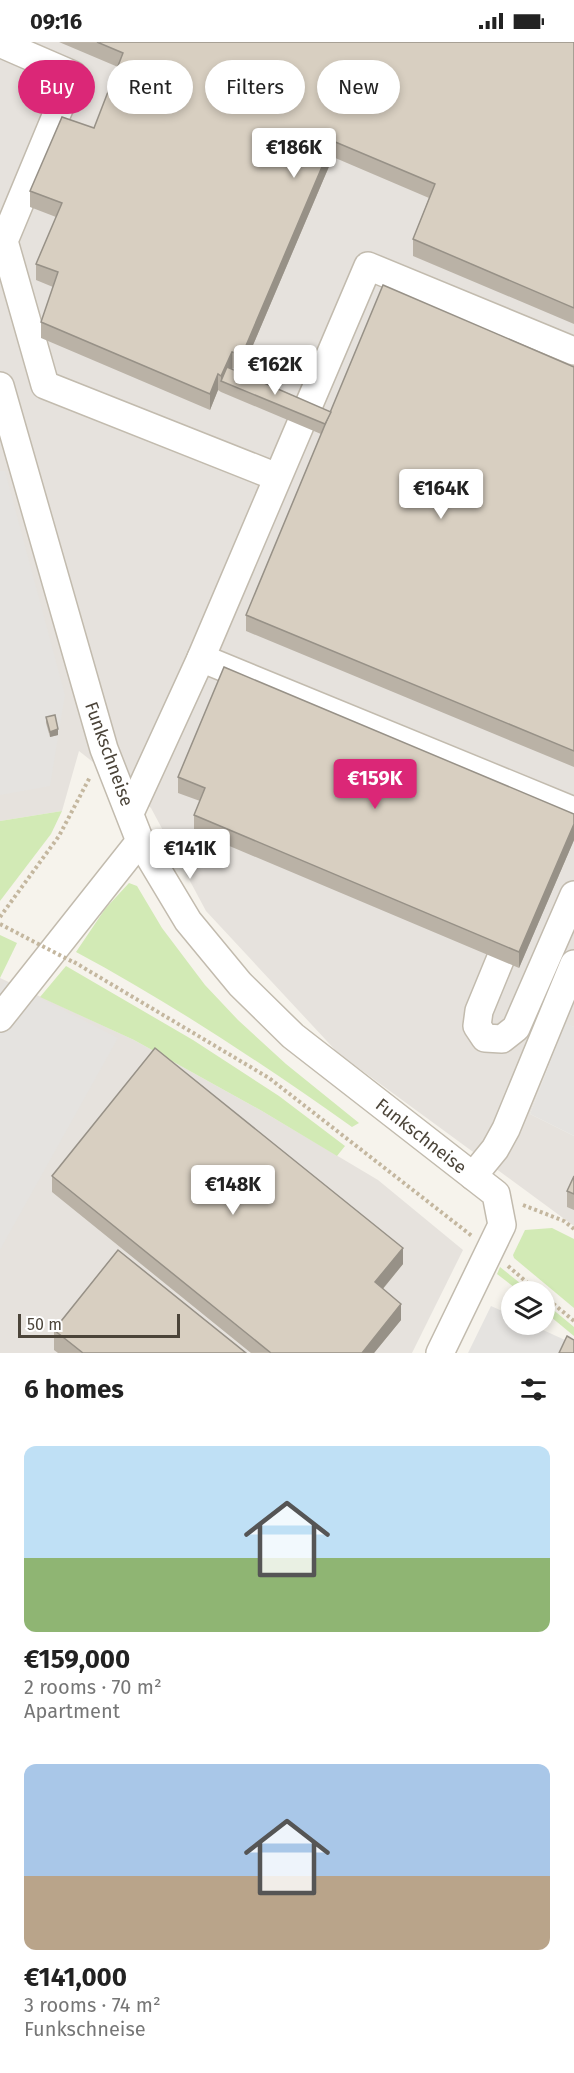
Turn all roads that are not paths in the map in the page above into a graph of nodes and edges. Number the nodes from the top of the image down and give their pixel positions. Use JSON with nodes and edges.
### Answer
{"nodes":[{"id":1,"x":6,"y":42,"type":"edge"},
{"id":2,"x":574,"y":351,"type":"edge"},
{"id":3,"x":0,"y":386,"type":"edge"},
{"id":4,"x":277,"y":477,"type":"junction"},
{"id":5,"x":201,"y":658,"type":"junction"},
{"id":6,"x":574,"y":811,"type":"edge"},
{"id":7,"x":130,"y":813,"type":"junction"},
{"id":8,"x":140,"y":841,"type":"junction"},
{"id":9,"x":574,"y":895,"type":"edge"},
{"id":10,"x":500,"y":960,"type":"edge"},
{"id":11,"x":572,"y":976,"type":"edge"},
{"id":12,"x":0,"y":1018,"type":"edge"},
{"id":13,"x":473,"y":1176,"type":"junction"},
{"id":14,"x":440,"y":1353,"type":"edge"}],
"edges":[{"from":1,"to":4,"type":"street"},
{"from":2,"to":4,"type":"street"},
{"from":3,"to":7,"type":"street","name":"Funkschneise"},
{"from":4,"to":5,"type":"street"},
{"from":5,"to":6,"type":"street"},
{"from":5,"to":7,"type":"street"},
{"from":7,"to":8,"type":"street","name":"Funkschneise"},
{"from":8,"to":12,"type":"street"},
{"from":8,"to":13,"type":"street","name":"Funkschneise"},
{"from":9,"to":10,"type":"street"},
{"from":11,"to":13,"type":"street"},
{"from":13,"to":14,"type":"street","name":"Funkschneise"}]}
